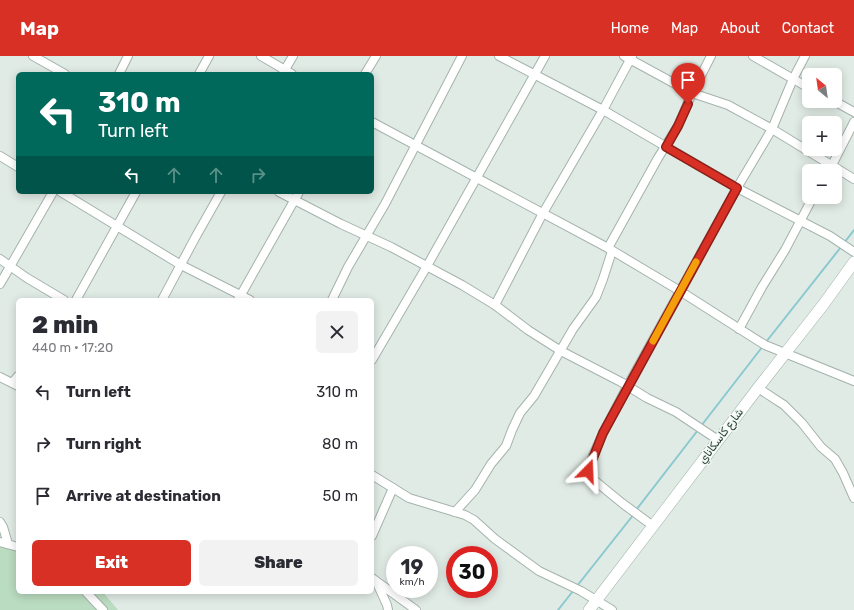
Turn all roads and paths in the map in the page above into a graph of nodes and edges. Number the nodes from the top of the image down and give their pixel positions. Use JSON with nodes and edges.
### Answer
{"nodes":[{"id":1,"x":33,"y":56,"type":"edge"},
{"id":2,"x":128,"y":56,"type":"edge"},
{"id":3,"x":209,"y":56,"type":"edge"},
{"id":4,"x":261,"y":56,"type":"edge"},
{"id":5,"x":293,"y":56,"type":"edge"},
{"id":6,"x":376,"y":56,"type":"edge"},
{"id":7,"x":462,"y":56,"type":"edge"},
{"id":8,"x":499,"y":56,"type":"edge"},
{"id":9,"x":545,"y":56,"type":"edge"},
{"id":10,"x":711,"y":56,"type":"edge"},
{"id":11,"x":753,"y":56,"type":"edge"},
{"id":12,"x":805,"y":56,"type":"edge"},
{"id":13,"x":629,"y":57,"type":"edge"},
{"id":14,"x":61,"y":72,"type":"edge"},
{"id":15,"x":120,"y":72,"type":"edge"},
{"id":16,"x":200,"y":72,"type":"edge"},
{"id":17,"x":285,"y":72,"type":"edge"},
{"id":18,"x":287,"y":72,"type":"edge"},
{"id":19,"x":366,"y":72,"type":"edge"},
{"id":20,"x":535,"y":74,"type":"junction"},
{"id":21,"x":793,"y":79,"type":"junction"},
{"id":22,"x":802,"y":84,"type":"edge"},
{"id":23,"x":692,"y":93,"type":"junction"},
{"id":24,"x":842,"y":105,"type":"edge"},
{"id":25,"x":603,"y":110,"type":"junction"},
{"id":26,"x":854,"y":112,"type":"edge"},
{"id":27,"x":854,"y":122,"type":"edge"},
{"id":28,"x":374,"y":123,"type":"edge"},
{"id":29,"x":772,"y":129,"type":"junction"},
{"id":30,"x":416,"y":146,"type":"junction"},
{"id":31,"x":666,"y":147,"type":"junction"},
{"id":32,"x":0,"y":156,"type":"edge"},
{"id":33,"x":824,"y":164,"type":"edge"},
{"id":34,"x":832,"y":164,"type":"edge"},
{"id":35,"x":16,"y":165,"type":"edge"},
{"id":36,"x":842,"y":174,"type":"edge"},
{"id":37,"x":476,"y":177,"type":"junction"},
{"id":38,"x":854,"y":179,"type":"edge"},
{"id":39,"x":737,"y":188,"type":"junction"},
{"id":40,"x":52,"y":194,"type":"edge"},
{"id":41,"x":64,"y":194,"type":"edge"},
{"id":42,"x":135,"y":194,"type":"edge"},
{"id":43,"x":220,"y":194,"type":"edge"},
{"id":44,"x":283,"y":194,"type":"edge"},
{"id":45,"x":298,"y":194,"type":"edge"},
{"id":46,"x":295,"y":200,"type":"junction"},
{"id":47,"x":809,"y":204,"type":"edge"},
{"id":48,"x":543,"y":213,"type":"junction"},
{"id":49,"x":800,"y":221,"type":"junction"},
{"id":50,"x":118,"y":226,"type":"junction"},
{"id":51,"x":366,"y":235,"type":"junction"},
{"id":52,"x":610,"y":249,"type":"junction"},
{"id":53,"x":854,"y":252,"type":"edge"},
{"id":54,"x":0,"y":259,"type":"edge"},
{"id":55,"x":854,"y":262,"type":"edge"},
{"id":56,"x":180,"y":265,"type":"junction"},
{"id":57,"x":12,"y":266,"type":"junction"},
{"id":58,"x":427,"y":266,"type":"junction"},
{"id":59,"x":0,"y":284,"type":"edge"},
{"id":60,"x":680,"y":290,"type":"junction"},
{"id":61,"x":61,"y":298,"type":"edge"},
{"id":62,"x":77,"y":298,"type":"edge"},
{"id":63,"x":163,"y":298,"type":"edge"},
{"id":64,"x":239,"y":298,"type":"edge"},
{"id":65,"x":333,"y":298,"type":"edge"},
{"id":66,"x":495,"y":305,"type":"junction"},
{"id":67,"x":739,"y":329,"type":"junction"},
{"id":68,"x":561,"y":351,"type":"junction"},
{"id":69,"x":785,"y":353,"type":"junction"},
{"id":70,"x":374,"y":357,"type":"edge"},
{"id":71,"x":0,"y":378,"type":"edge"},
{"id":72,"x":16,"y":381,"type":"edge"},
{"id":73,"x":854,"y":381,"type":"edge"},
{"id":74,"x":627,"y":387,"type":"junction"},
{"id":75,"x":758,"y":388,"type":"junction"},
{"id":76,"x":718,"y":440,"type":"junction"},
{"id":77,"x":374,"y":476,"type":"edge"},
{"id":78,"x":393,"y":488,"type":"junction"},
{"id":79,"x":854,"y":498,"type":"edge"},
{"id":80,"x":455,"y":512,"type":"junction"},
{"id":81,"x":0,"y":522,"type":"edge"},
{"id":82,"x":653,"y":526,"type":"junction"},
{"id":83,"x":374,"y":531,"type":"edge"},
{"id":84,"x":12,"y":545,"type":"edge"},
{"id":85,"x":374,"y":580,"type":"edge"},
{"id":86,"x":88,"y":594,"type":"edge"},
{"id":87,"x":596,"y":601,"type":"junction"},
{"id":88,"x":103,"y":610,"type":"edge"},
{"id":89,"x":388,"y":610,"type":"edge"},
{"id":90,"x":416,"y":610,"type":"edge"},
{"id":91,"x":589,"y":610,"type":"edge"},
{"id":92,"x":612,"y":610,"type":"edge"}],
"edges":[{"from":1,"to":14,"type":"street"},
{"from":2,"to":15,"type":"street"},
{"from":3,"to":16,"type":"street"},
{"from":4,"to":17,"type":"street"},
{"from":5,"to":18,"type":"street"},
{"from":6,"to":19,"type":"street"},
{"from":7,"to":30,"type":"street"},
{"from":8,"to":20,"type":"street"},
{"from":9,"to":20,"type":"street"},
{"from":10,"to":23,"type":"street"},
{"from":11,"to":21,"type":"street"},
{"from":12,"to":21,"type":"street"},
{"from":13,"to":23,"type":"street"},
{"from":13,"to":25,"type":"street"},
{"from":20,"to":25,"type":"street"},
{"from":20,"to":37,"type":"street"},
{"from":21,"to":22,"type":"street"},
{"from":21,"to":29,"type":"street"},
{"from":23,"to":29,"type":"street"},
{"from":23,"to":31,"type":"street"},
{"from":24,"to":26,"type":"street"},
{"from":25,"to":31,"type":"street"},
{"from":25,"to":48,"type":"street"},
{"from":27,"to":34,"type":"street"},
{"from":28,"to":30,"type":"street"},
{"from":29,"to":33,"type":"street"},
{"from":29,"to":39,"type":"street"},
{"from":30,"to":37,"type":"street"},
{"from":30,"to":51,"type":"street"},
{"from":31,"to":39,"type":"street"},
{"from":31,"to":52,"type":"street"},
{"from":32,"to":35,"type":"street"},
{"from":36,"to":38,"type":"street"},
{"from":37,"to":48,"type":"street"},
{"from":37,"to":58,"type":"street"},
{"from":39,"to":49,"type":"street"},
{"from":39,"to":60,"type":"street"},
{"from":40,"to":57,"type":"street"},
{"from":41,"to":50,"type":"street"},
{"from":42,"to":50,"type":"street"},
{"from":43,"to":56,"type":"street"},
{"from":44,"to":46,"type":"street"},
{"from":45,"to":46,"type":"street"},
{"from":46,"to":51,"type":"street"},
{"from":46,"to":64,"type":"street"},
{"from":47,"to":49,"type":"street"},
{"from":48,"to":52,"type":"street"},
{"from":48,"to":66,"type":"street"},
{"from":49,"to":53,"type":"street"},
{"from":49,"to":67,"type":"street"},
{"from":50,"to":56,"type":"street"},
{"from":50,"to":62,"type":"street"},
{"from":51,"to":58,"type":"street"},
{"from":51,"to":65,"type":"street"},
{"from":52,"to":60,"type":"street"},
{"from":52,"to":68,"type":"street"},
{"from":54,"to":57,"type":"street"},
{"from":55,"to":69,"type":"street","name":"شارع كاسكاناي"},
{"from":56,"to":63,"type":"street"},
{"from":56,"to":64,"type":"street"},
{"from":57,"to":59,"type":"street"},
{"from":57,"to":61,"type":"street"},
{"from":58,"to":66,"type":"street"},
{"from":58,"to":70,"type":"street"},
{"from":60,"to":67,"type":"street"},
{"from":60,"to":74,"type":"street"},
{"from":66,"to":68,"type":"street"},
{"from":67,"to":69,"type":"street"},
{"from":68,"to":74,"type":"street"},
{"from":68,"to":80,"type":"street"},
{"from":69,"to":73,"type":"street"},
{"from":69,"to":75,"type":"street","name":"شارع كاسكاناي"},
{"from":71,"to":72,"type":"street"},
{"from":74,"to":76,"type":"street"},
{"from":74,"to":82,"type":"street"},
{"from":75,"to":76,"type":"street","name":"شارع كاسكاناي"},
{"from":75,"to":79,"type":"street"},
{"from":76,"to":82,"type":"street","name":"شارع كاسكاناي"},
{"from":77,"to":78,"type":"street"},
{"from":78,"to":80,"type":"street"},
{"from":78,"to":83,"type":"street"},
{"from":80,"to":87,"type":"street"},
{"from":81,"to":84,"type":"street"},
{"from":82,"to":87,"type":"street","name":"شارع كاسكاناي"},
{"from":85,"to":89,"type":"street"},
{"from":85,"to":90,"type":"street"},
{"from":86,"to":88,"type":"street"},
{"from":87,"to":91,"type":"street","name":"شارع كاسكاناي"},
{"from":87,"to":92,"type":"street"}]}
